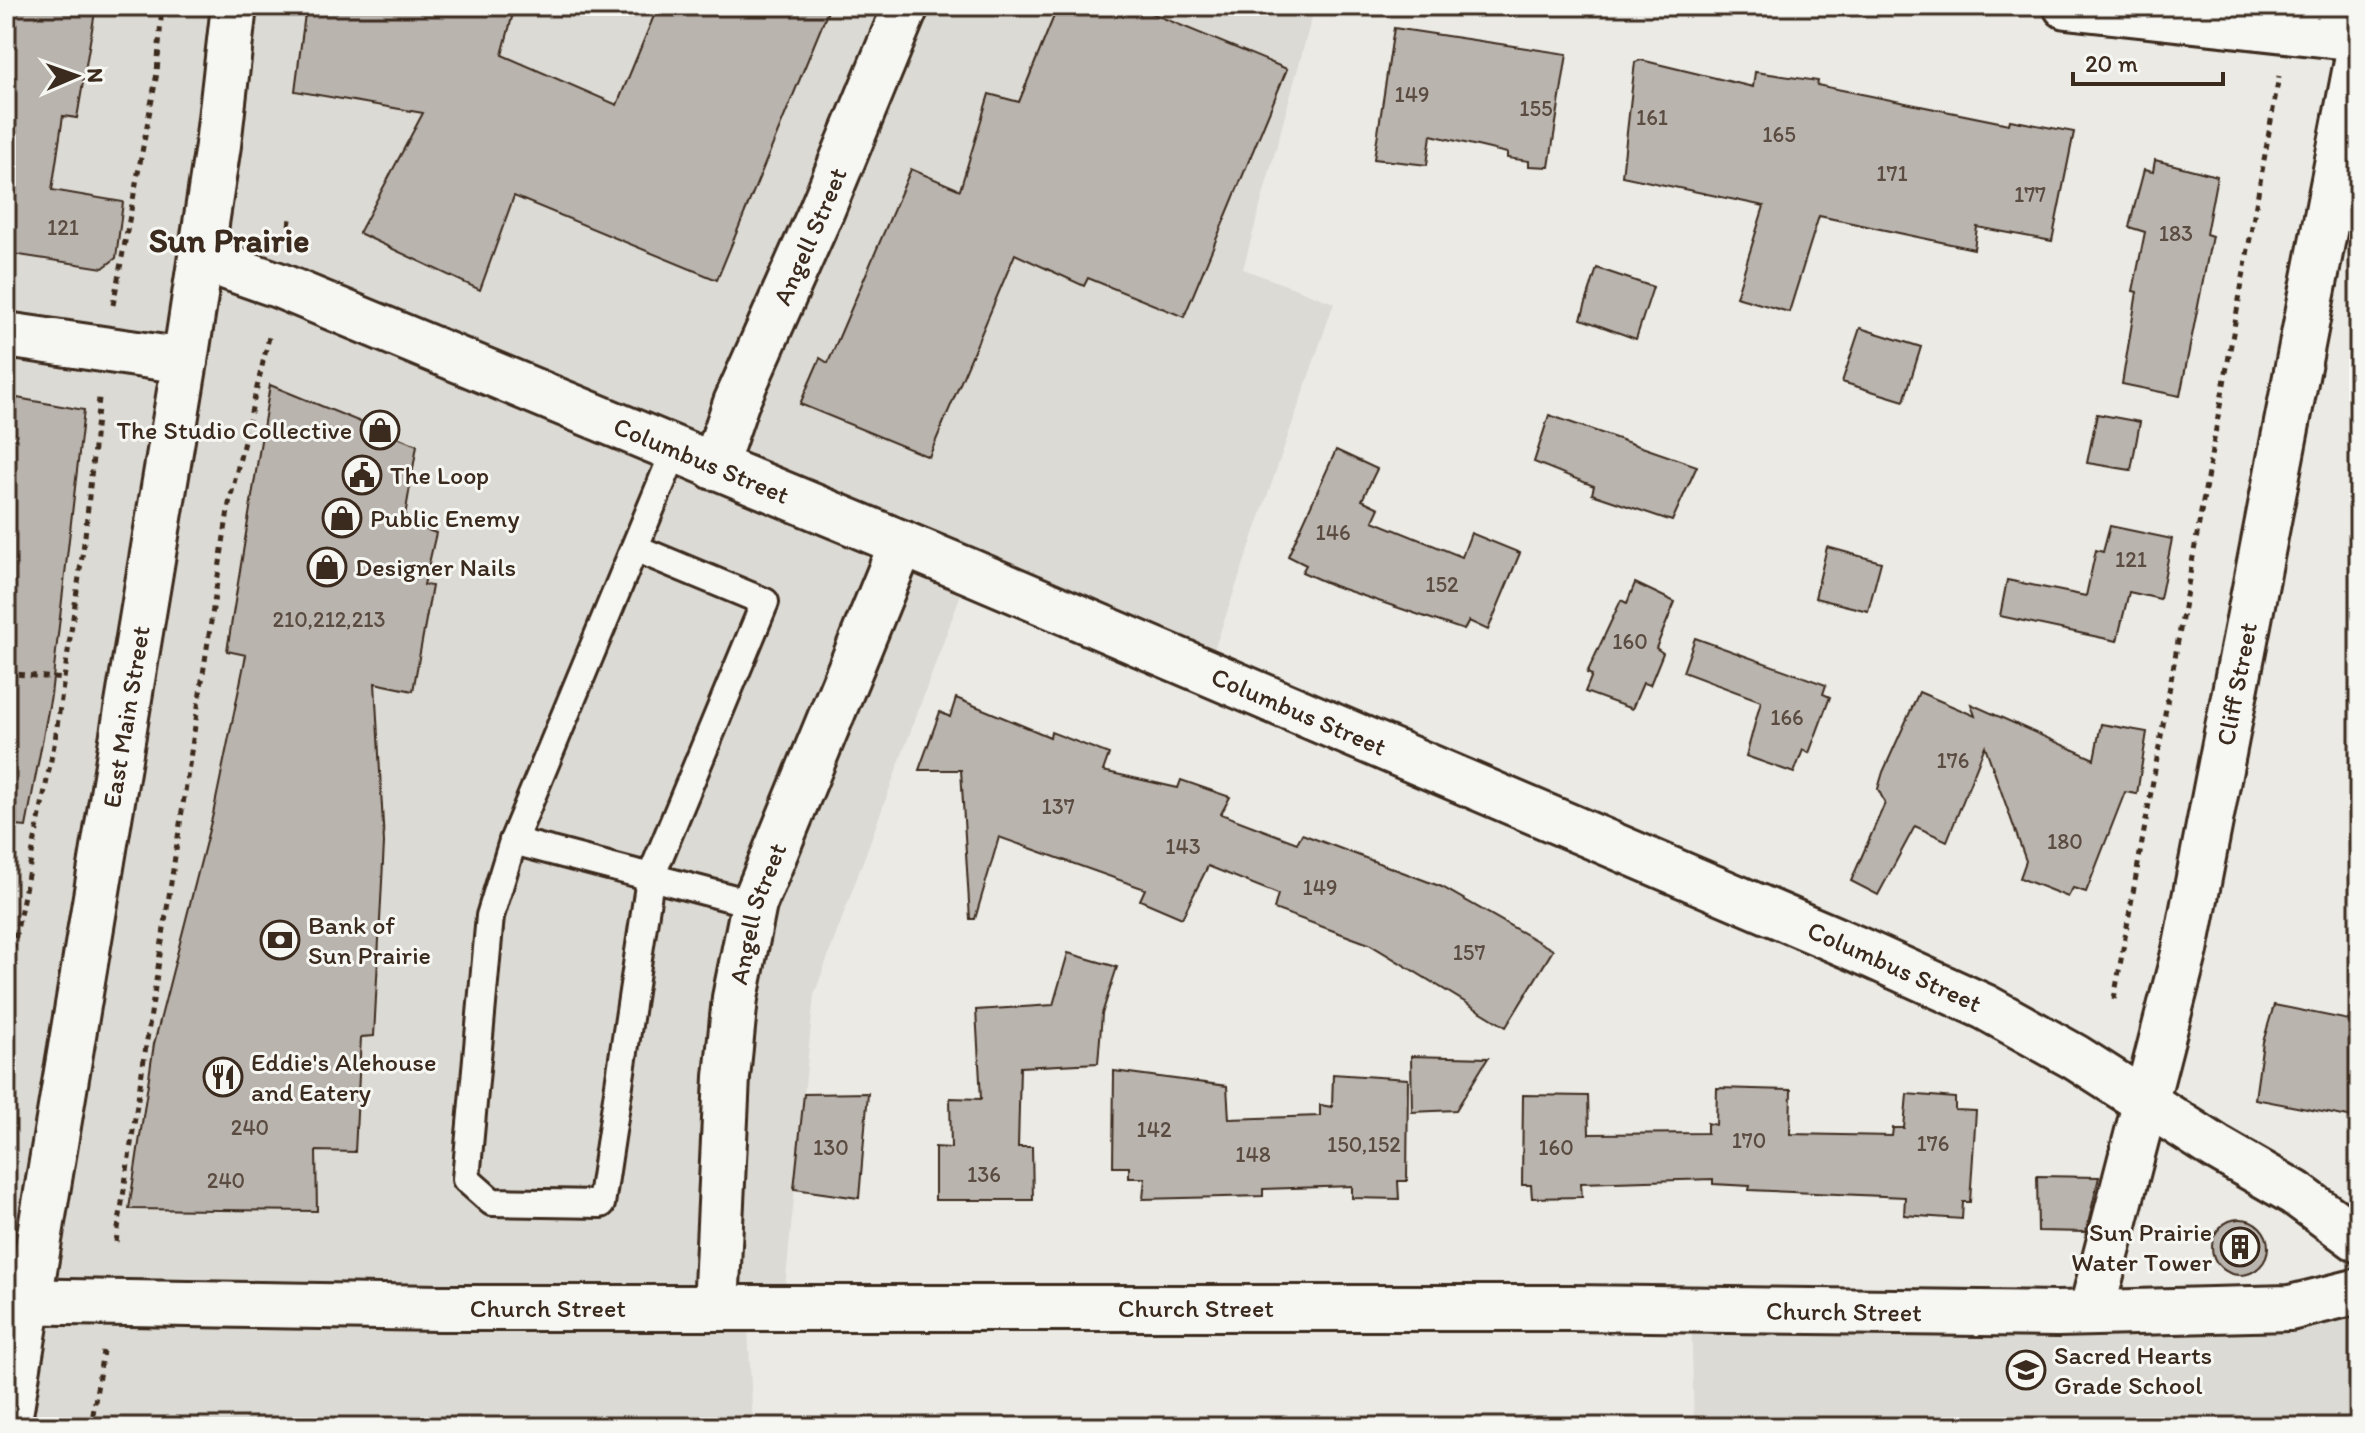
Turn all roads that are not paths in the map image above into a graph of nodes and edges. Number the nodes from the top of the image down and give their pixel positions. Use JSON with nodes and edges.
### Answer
{"nodes":[{"id":1,"x":234,"y":6,"type":"edge"},
{"id":2,"x":906,"y":6,"type":"edge"},
{"id":3,"x":2066,"y":6,"type":"edge"},
{"id":4,"x":2359,"y":38,"type":"edge"},
{"id":5,"x":2359,"y":51,"type":"edge"},
{"id":6,"x":201,"y":258,"type":"junction"},
{"id":7,"x":6,"y":335,"type":"edge"},
{"id":8,"x":185,"y":361,"type":"junction"},
{"id":9,"x":694,"y":458,"type":"junction"},
{"id":10,"x":902,"y":543,"type":"junction"},
{"id":11,"x":635,"y":548,"type":"junction"},
{"id":12,"x":513,"y":841,"type":"junction"},
{"id":13,"x":650,"y":879,"type":"junction"},
{"id":14,"x":754,"y":904,"type":"junction"},
{"id":15,"x":2146,"y":1102,"type":"junction"},
{"id":16,"x":2359,"y":1240,"type":"edge"},
{"id":17,"x":2359,"y":1291,"type":"edge"},
{"id":18,"x":18,"y":1300,"type":"edge"},
{"id":19,"x":716,"y":1308,"type":"junction"},
{"id":20,"x":2091,"y":1313,"type":"junction"},
{"id":21,"x":8,"y":1427,"type":"edge"}],
"edges":[{"from":1,"to":6,"type":"street","name":"East Main Street"},
{"from":2,"to":9,"type":"street","name":"Angell Street"},
{"from":3,"to":4,"type":"street"},
{"from":5,"to":15,"type":"street","name":"Cliff Street"},
{"from":6,"to":8,"type":"street","name":"East Main Street"},
{"from":6,"to":9,"type":"street","name":"Columbus Street"},
{"from":7,"to":8,"type":"street"},
{"from":8,"to":18,"type":"street","name":"East Main Street"},
{"from":9,"to":10,"type":"street","name":"Columbus Street"},
{"from":9,"to":11,"type":"lane"},
{"from":10,"to":14,"type":"street","name":"Angell Street"},
{"from":10,"to":15,"type":"street","name":"Columbus Street"},
{"from":11,"to":12,"type":"lane"},
{"from":11,"to":13,"type":"lane"},
{"from":12,"to":13,"type":"lane"},
{"from":12,"to":13,"type":"lane"},
{"from":13,"to":14,"type":"lane"},
{"from":14,"to":19,"type":"street","name":"Angell Street"},
{"from":15,"to":16,"type":"street","name":"Columbus Street"},
{"from":15,"to":20,"type":"street","name":"Cliff Street"},
{"from":17,"to":20,"type":"street","name":"Church Street"},
{"from":18,"to":19,"type":"street","name":"Church Street"},
{"from":18,"to":21,"type":"street","name":"East Main Street"},
{"from":19,"to":20,"type":"street","name":"Church Street"}]}
